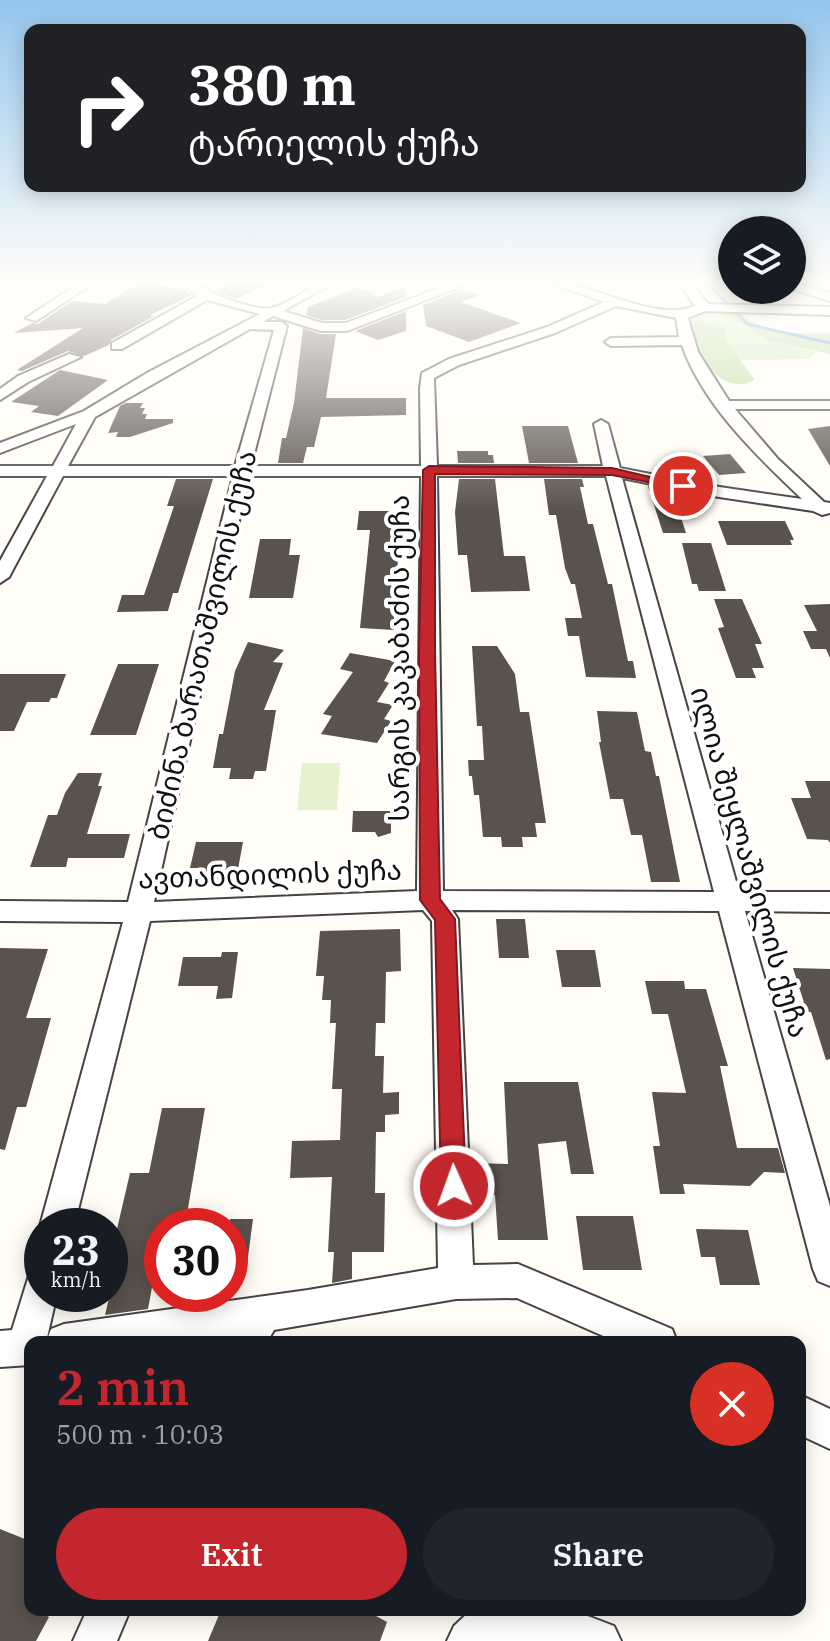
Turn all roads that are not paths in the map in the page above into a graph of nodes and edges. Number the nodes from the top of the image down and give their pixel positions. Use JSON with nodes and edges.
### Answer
{"nodes":[{"id":1,"x":70,"y":359,"type":"edge"},
{"id":2,"x":187,"y":359,"type":"edge"},
{"id":3,"x":273,"y":359,"type":"edge"},
{"id":4,"x":464,"y":359,"type":"edge"},
{"id":5,"x":696,"y":359,"type":"edge"},
{"id":6,"x":0,"y":375,"type":"edge"},
{"id":7,"x":23,"y":379,"type":"junction"},
{"id":8,"x":808,"y":393,"type":"dead end"},
{"id":9,"x":0,"y":396,"type":"edge"},
{"id":10,"x":720,"y":399,"type":"junction"},
{"id":11,"x":830,"y":405,"type":"edge"},
{"id":12,"x":89,"y":414,"type":"junction"},
{"id":13,"x":601,"y":424,"type":"dead end"},
{"id":14,"x":0,"y":448,"type":"edge"},
{"id":15,"x":429,"y":470,"type":"junction"},
{"id":16,"x":0,"y":471,"type":"edge"},
{"id":17,"x":57,"y":471,"type":"junction"},
{"id":18,"x":242,"y":471,"type":"junction"},
{"id":19,"x":612,"y":471,"type":"junction"},
{"id":20,"x":827,"y":512,"type":"edge"},
{"id":21,"x":0,"y":577,"type":"edge"},
{"id":22,"x":430,"y":900,"type":"junction"},
{"id":23,"x":727,"y":900,"type":"junction"},
{"id":24,"x":830,"y":902,"type":"edge"},
{"id":25,"x":0,"y":911,"type":"edge"},
{"id":26,"x":139,"y":912,"type":"junction"},
{"id":27,"x":62,"y":1208,"type":"edge"},
{"id":28,"x":830,"y":1269,"type":"edge"},
{"id":29,"x":456,"y":1282,"type":"junction"},
{"id":30,"x":32,"y":1312,"type":"edge"},
{"id":31,"x":255,"y":1328,"type":"edge"},
{"id":32,"x":146,"y":1336,"type":"edge"},
{"id":33,"x":645,"y":1336,"type":"edge"},
{"id":34,"x":19,"y":1348,"type":"edge"},
{"id":35,"x":806,"y":1417,"type":"edge"},
{"id":36,"x":830,"y":1430,"type":"edge"},
{"id":37,"x":106,"y":1616,"type":"edge"},
{"id":38,"x":95,"y":1641,"type":"edge"},
{"id":39,"x":469,"y":1641,"type":"edge"},
{"id":40,"x":599,"y":1641,"type":"edge"}],
"edges":[{"from":1,"to":7,"type":"street"},
{"from":2,"to":12,"type":"street"},
{"from":3,"to":18,"type":"street","name":"ბიძინა ბარათაშვილის ქუჩა"},
{"from":4,"to":15,"type":"street","name":"სარგის კაკაბაძის ქუჩა"},
{"from":5,"to":10,"type":"street"},
{"from":6,"to":7,"type":"street"},
{"from":7,"to":9,"type":"street"},
{"from":8,"to":10,"type":"street"},
{"from":10,"to":11,"type":"street"},
{"from":10,"to":20,"type":"street"},
{"from":12,"to":14,"type":"street"},
{"from":12,"to":17,"type":"street"},
{"from":13,"to":19,"type":"street","name":"ილია შეყლაშვილის ქუჩა"},
{"from":15,"to":18,"type":"street"},
{"from":15,"to":19,"type":"street"},
{"from":15,"to":22,"type":"street","name":"სარგის კაკაბაძის ქუჩა"},
{"from":16,"to":17,"type":"street"},
{"from":17,"to":18,"type":"street"},
{"from":17,"to":21,"type":"street"},
{"from":18,"to":26,"type":"street","name":"ბიძინა ბარათაშვილის ქუჩა"},
{"from":19,"to":20,"type":"street"},
{"from":19,"to":23,"type":"street","name":"ილია შეყლაშვილის ქუჩა"},
{"from":22,"to":23,"type":"street","name":"ავთანდილის ქუჩა"},
{"from":22,"to":26,"type":"street","name":"ავთანდილის ქუჩა"},
{"from":22,"to":29,"type":"street","name":"სარგის კაკაბაძის ქუჩა"},
{"from":23,"to":24,"type":"street","name":"ავთანდილის ქუჩა"},
{"from":23,"to":28,"type":"street","name":"ილია შეყლაშვილის ქუჩა"},
{"from":25,"to":26,"type":"street","name":"ავთანდილის ქუჩა"},
{"from":26,"to":27,"type":"street","name":"ბიძინა ბარათაშვილის ქუჩა"},
{"from":29,"to":31,"type":"street"},
{"from":29,"to":33,"type":"street"},
{"from":30,"to":34,"type":"street"},
{"from":31,"to":32,"type":"street"},
{"from":35,"to":36,"type":"street"},
{"from":37,"to":38,"type":"street"},
{"from":39,"to":40,"type":"street"}]}
